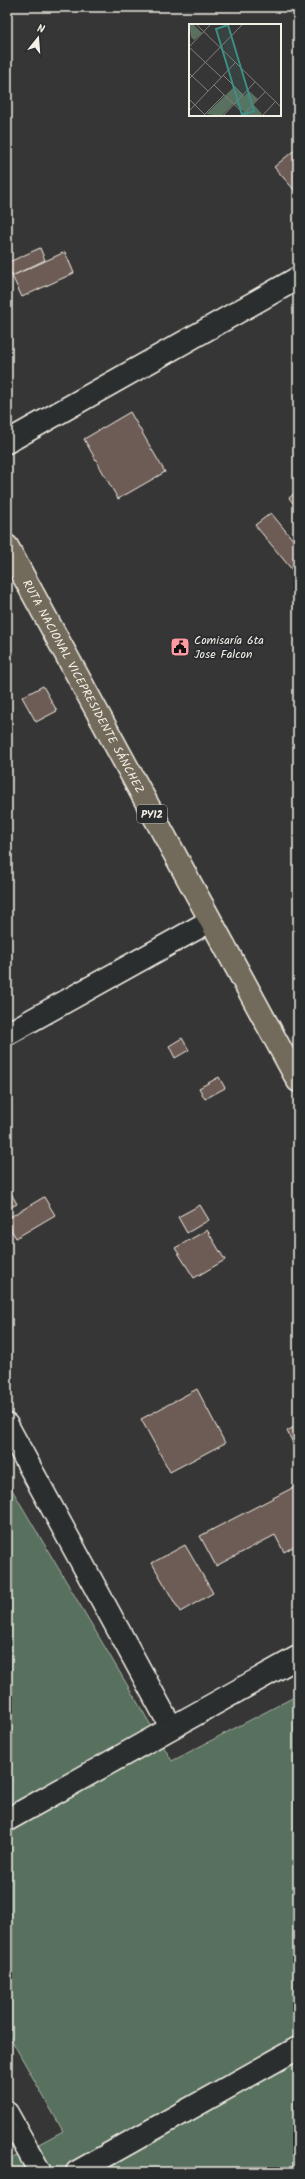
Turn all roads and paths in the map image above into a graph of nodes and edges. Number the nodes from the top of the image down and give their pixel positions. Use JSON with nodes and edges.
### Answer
{"nodes":[{"id":1,"x":298,"y":278,"type":"edge"},
{"id":2,"x":7,"y":442,"type":"edge"},
{"id":3,"x":7,"y":546,"type":"edge"},
{"id":4,"x":210,"y":921,"type":"junction"},
{"id":5,"x":7,"y":1034,"type":"edge"},
{"id":6,"x":298,"y":1081,"type":"edge"},
{"id":7,"x":7,"y":1425,"type":"edge"},
{"id":8,"x":298,"y":1657,"type":"edge"},
{"id":9,"x":171,"y":1727,"type":"junction"},
{"id":10,"x":7,"y":1820,"type":"edge"},
{"id":11,"x":298,"y":2048,"type":"edge"},
{"id":12,"x":7,"y":2112,"type":"edge"},
{"id":13,"x":40,"y":2172,"type":"edge"},
{"id":14,"x":77,"y":2172,"type":"edge"}],
"edges":[{"from":1,"to":2,"type":"street"},
{"from":3,"to":4,"type":"highway","name":"RUTA NACIONAL VICEPRESIDENTE SÁNCHEZ","number":"PY12"},
{"from":4,"to":5,"type":"street"},
{"from":4,"to":6,"type":"highway","name":"RUTA NACIONAL VICEPRESIDENTE SÁNCHEZ","number":"PY12"},
{"from":7,"to":9,"type":"street"},
{"from":8,"to":9,"type":"street"},
{"from":9,"to":10,"type":"street"},
{"from":11,"to":14,"type":"street"},
{"from":12,"to":13,"type":"street"}]}
